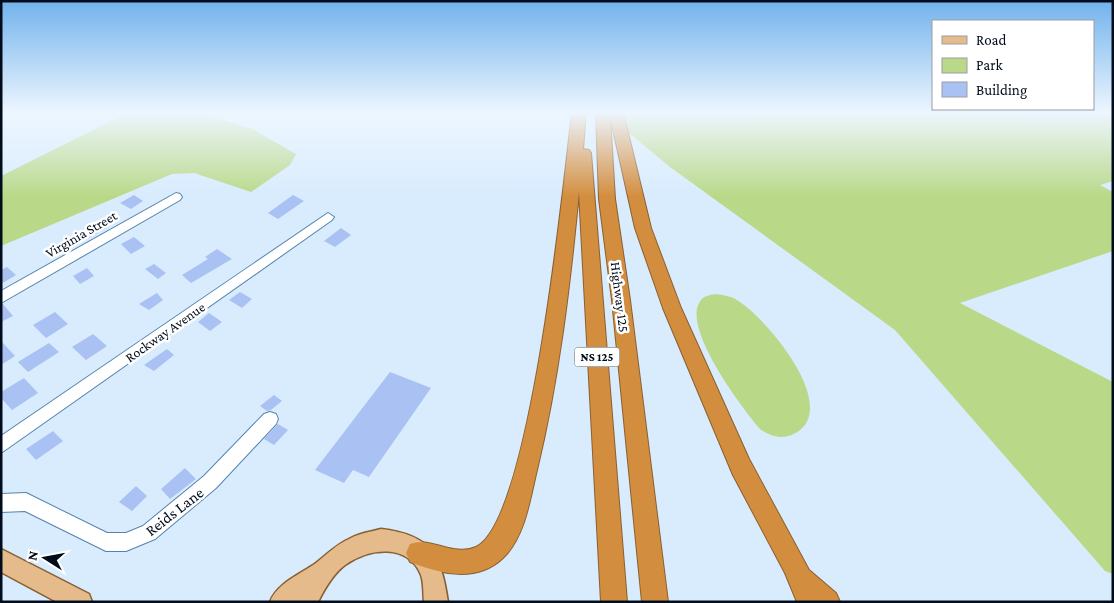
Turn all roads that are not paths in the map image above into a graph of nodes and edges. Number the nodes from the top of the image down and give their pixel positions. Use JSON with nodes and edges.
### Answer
{"nodes":[{"id":1,"x":576,"y":140,"type":"edge"},
{"id":2,"x":583,"y":140,"type":"edge"},
{"id":3,"x":604,"y":140,"type":"edge"},
{"id":4,"x":623,"y":140,"type":"edge"},
{"id":5,"x":176,"y":197,"type":"dead end"},
{"id":6,"x":328,"y":217,"type":"dead end"},
{"id":7,"x":1,"y":298,"type":"edge"},
{"id":8,"x":270,"y":419,"type":"dead end"},
{"id":9,"x":1,"y":446,"type":"edge"},
{"id":10,"x":1,"y":503,"type":"edge"},
{"id":11,"x":419,"y":553,"type":"junction"},
{"id":12,"x":1,"y":560,"type":"edge"},
{"id":13,"x":330,"y":562,"type":"junction"},
{"id":14,"x":799,"y":576,"type":"junction"},
{"id":15,"x":81,"y":602,"type":"edge"},
{"id":16,"x":281,"y":602,"type":"edge"},
{"id":17,"x":306,"y":602,"type":"edge"},
{"id":18,"x":436,"y":602,"type":"edge"},
{"id":19,"x":614,"y":602,"type":"edge"},
{"id":20,"x":655,"y":602,"type":"edge"},
{"id":21,"x":810,"y":602,"type":"edge"},
{"id":22,"x":827,"y":602,"type":"edge"}],
"edges":[{"from":1,"to":11,"type":"highway"},
{"from":2,"to":19,"type":"highway","name":"Highway 125","number":"NS 125"},
{"from":3,"to":20,"type":"highway","name":"Highway 125","number":"NS 125"},
{"from":4,"to":14,"type":"highway"},
{"from":5,"to":7,"type":"street","name":"Virginia Street"},
{"from":6,"to":9,"type":"street","name":"Rockway Avenue"},
{"from":8,"to":10,"type":"street","name":"Reids Lane"},
{"from":11,"to":13,"type":"main road"},
{"from":11,"to":18,"type":"main road"},
{"from":12,"to":15,"type":"main road"},
{"from":13,"to":16,"type":"main road"},
{"from":13,"to":17,"type":"main road"},
{"from":14,"to":21,"type":"highway"},
{"from":14,"to":22,"type":"highway"}]}
